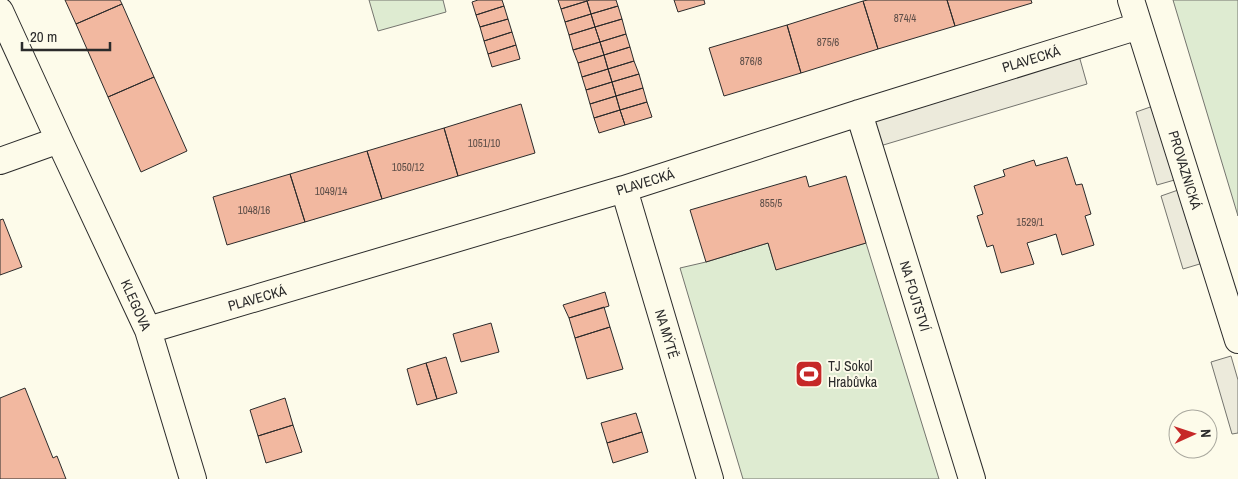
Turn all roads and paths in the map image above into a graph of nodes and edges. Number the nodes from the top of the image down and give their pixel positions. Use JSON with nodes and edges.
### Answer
{"nodes":[{"id":1,"x":1131,"y":0,"type":"edge"},
{"id":2,"x":0,"y":11,"type":"edge"},
{"id":3,"x":1139,"y":26,"type":"junction"},
{"id":4,"x":859,"y":113,"type":"junction"},
{"id":5,"x":59,"y":140,"type":"junction"},
{"id":6,"x":0,"y":162,"type":"edge"},
{"id":7,"x":624,"y":189,"type":"junction"},
{"id":8,"x":148,"y":330,"type":"junction"},
{"id":9,"x":1238,"y":340,"type":"edge"},
{"id":10,"x":193,"y":479,"type":"edge"},
{"id":11,"x":710,"y":479,"type":"edge"},
{"id":12,"x":972,"y":479,"type":"edge"}],
"edges":[{"from":1,"to":3,"type":"street","name":"PROVAZNICKÁ"},
{"from":2,"to":5,"type":"street","name":"KLEGOVA"},
{"from":3,"to":4,"type":"street","name":"PLAVECKÁ"},
{"from":3,"to":9,"type":"street","name":"PROVAZNICKÁ"},
{"from":4,"to":7,"type":"street","name":"PLAVECKÁ"},
{"from":4,"to":12,"type":"street","name":"NA FOJTSTVÍ"},
{"from":5,"to":6,"type":"street"},
{"from":5,"to":8,"type":"street","name":"KLEGOVA"},
{"from":7,"to":8,"type":"street","name":"PLAVECKÁ"},
{"from":7,"to":11,"type":"street","name":"NA MÝTĚ"},
{"from":8,"to":10,"type":"street","name":"KLEGOVA"}]}
